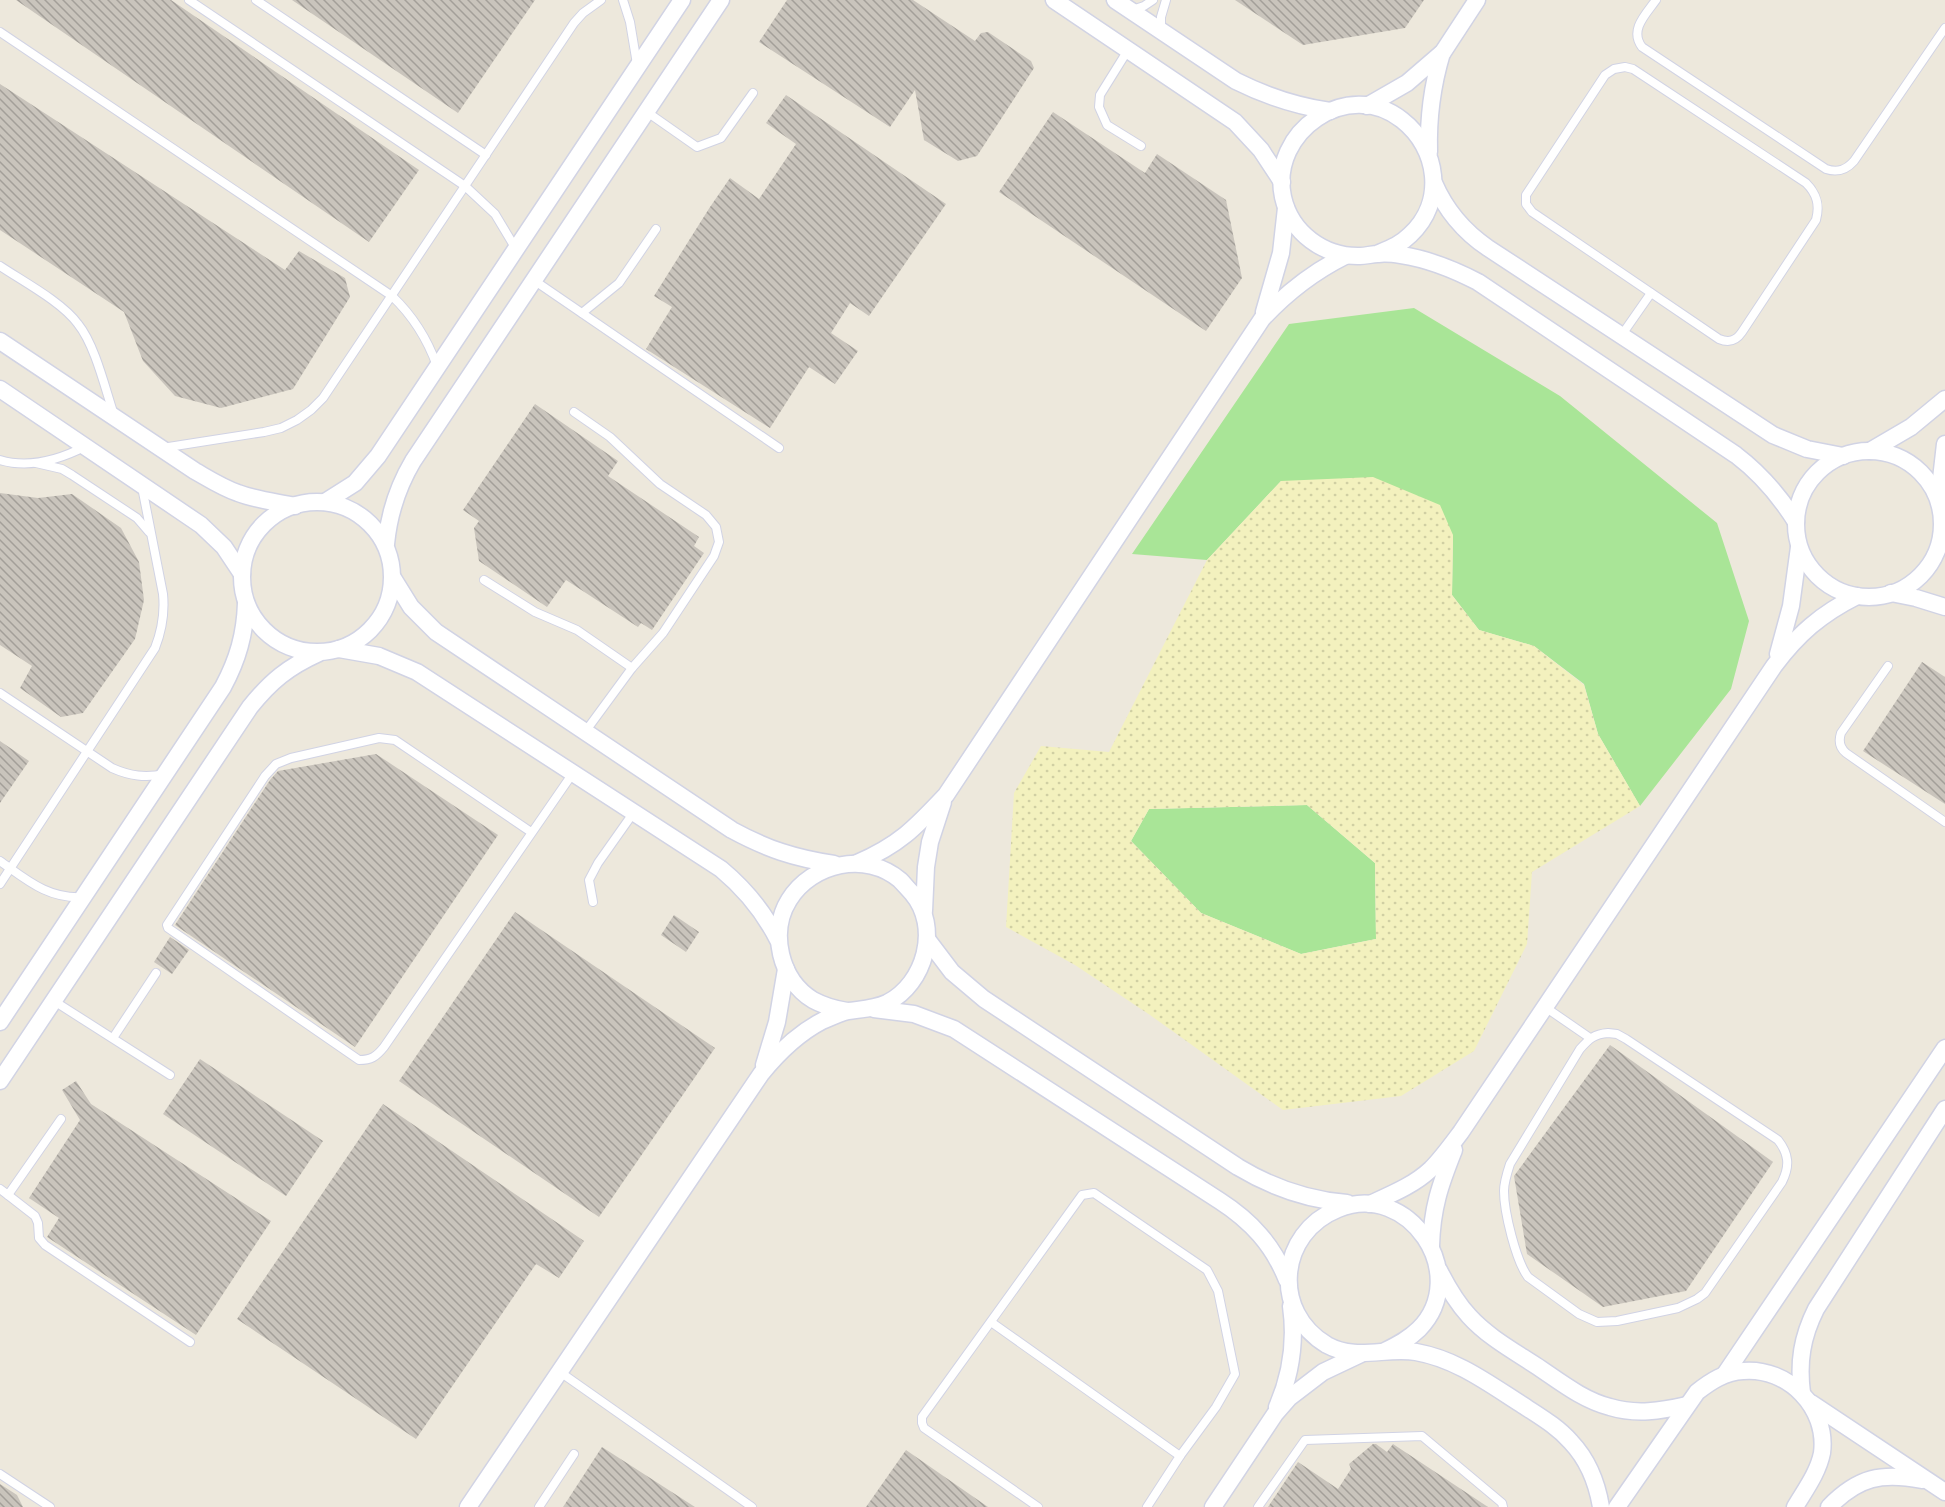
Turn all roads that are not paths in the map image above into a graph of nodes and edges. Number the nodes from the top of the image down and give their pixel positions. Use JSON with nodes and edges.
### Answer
{"nodes":[{"id":1,"x":189,"y":0,"type":"edge"},
{"id":2,"x":256,"y":0,"type":"edge"},
{"id":3,"x":601,"y":0,"type":"edge"},
{"id":4,"x":623,"y":0,"type":"edge"},
{"id":5,"x":682,"y":0,"type":"edge"},
{"id":6,"x":721,"y":0,"type":"edge"},
{"id":7,"x":1054,"y":0,"type":"edge"},
{"id":8,"x":1115,"y":0,"type":"edge"},
{"id":9,"x":1153,"y":0,"type":"edge"},
{"id":10,"x":1166,"y":0,"type":"edge"},
{"id":11,"x":1477,"y":0,"type":"edge"},
{"id":12,"x":1656,"y":0,"type":"edge"},
{"id":13,"x":1131,"y":10,"type":"junction"},
{"id":14,"x":1945,"y":28,"type":"edge"},
{"id":15,"x":1161,"y":31,"type":"junction"},
{"id":16,"x":0,"y":32,"type":"edge"},
{"id":17,"x":1128,"y":50,"type":"junction"},
{"id":18,"x":1443,"y":52,"type":"junction"},
{"id":19,"x":638,"y":67,"type":"junction"},
{"id":20,"x":753,"y":93,"type":"dead end"},
{"id":21,"x":1367,"y":106,"type":"junction"},
{"id":22,"x":1330,"y":111,"type":"junction"},
{"id":23,"x":647,"y":112,"type":"junction"},
{"id":24,"x":1141,"y":146,"type":"dead end"},
{"id":25,"x":486,"y":155,"type":"junction"},
{"id":26,"x":1430,"y":156,"type":"junction"},
{"id":27,"x":1282,"y":182,"type":"junction"},
{"id":28,"x":1434,"y":183,"type":"junction"},
{"id":29,"x":465,"y":186,"type":"junction"},
{"id":30,"x":1286,"y":208,"type":"junction"},
{"id":31,"x":656,"y":229,"type":"dead end"},
{"id":32,"x":516,"y":249,"type":"junction"},
{"id":33,"x":1379,"y":254,"type":"junction"},
{"id":34,"x":1345,"y":256,"type":"junction"},
{"id":35,"x":0,"y":266,"type":"edge"},
{"id":36,"x":535,"y":281,"type":"junction"},
{"id":37,"x":1651,"y":293,"type":"junction"},
{"id":38,"x":392,"y":296,"type":"junction"},
{"id":39,"x":582,"y":313,"type":"junction"},
{"id":40,"x":1262,"y":319,"type":"junction"},
{"id":41,"x":1621,"y":336,"type":"junction"},
{"id":42,"x":0,"y":341,"type":"edge"},
{"id":43,"x":437,"y":366,"type":"junction"},
{"id":44,"x":0,"y":389,"type":"edge"},
{"id":45,"x":1945,"y":399,"type":"edge"},
{"id":46,"x":574,"y":412,"type":"dead end"},
{"id":47,"x":115,"y":418,"type":"junction"},
{"id":48,"x":1945,"y":444,"type":"edge"},
{"id":49,"x":87,"y":446,"type":"junction"},
{"id":50,"x":162,"y":448,"type":"junction"},
{"id":51,"x":779,"y":448,"type":"dead end"},
{"id":52,"x":1870,"y":451,"type":"junction"},
{"id":53,"x":1844,"y":456,"type":"junction"},
{"id":54,"x":0,"y":460,"type":"edge"},
{"id":55,"x":36,"y":463,"type":"junction"},
{"id":56,"x":141,"y":483,"type":"junction"},
{"id":57,"x":325,"y":502,"type":"junction"},
{"id":58,"x":1940,"y":505,"type":"junction"},
{"id":59,"x":295,"y":506,"type":"junction"},
{"id":60,"x":1796,"y":522,"type":"junction"},
{"id":61,"x":1944,"y":530,"type":"edge"},
{"id":62,"x":152,"y":539,"type":"junction"},
{"id":63,"x":386,"y":544,"type":"junction"},
{"id":64,"x":1799,"y":544,"type":"junction"},
{"id":65,"x":242,"y":574,"type":"junction"},
{"id":66,"x":393,"y":578,"type":"junction"},
{"id":67,"x":484,"y":580,"type":"dead end"},
{"id":68,"x":1891,"y":593,"type":"junction"},
{"id":69,"x":1857,"y":596,"type":"junction"},
{"id":70,"x":246,"y":603,"type":"junction"},
{"id":71,"x":1945,"y":607,"type":"edge"},
{"id":72,"x":339,"y":650,"type":"junction"},
{"id":73,"x":319,"y":653,"type":"junction"},
{"id":74,"x":1774,"y":666,"type":"junction"},
{"id":75,"x":1888,"y":666,"type":"dead end"},
{"id":76,"x":632,"y":668,"type":"junction"},
{"id":77,"x":0,"y":693,"type":"edge"},
{"id":78,"x":585,"y":732,"type":"junction"},
{"id":79,"x":87,"y":752,"type":"junction"},
{"id":80,"x":573,"y":772,"type":"junction"},
{"id":81,"x":165,"y":774,"type":"junction"},
{"id":82,"x":946,"y":795,"type":"junction"},
{"id":83,"x":634,"y":812,"type":"junction"},
{"id":84,"x":1945,"y":822,"type":"edge"},
{"id":85,"x":531,"y":832,"type":"junction"},
{"id":86,"x":0,"y":861,"type":"edge"},
{"id":87,"x":857,"y":863,"type":"junction"},
{"id":88,"x":838,"y":865,"type":"junction"},
{"id":89,"x":10,"y":868,"type":"junction"},
{"id":90,"x":0,"y":884,"type":"edge"},
{"id":91,"x":83,"y":897,"type":"junction"},
{"id":92,"x":593,"y":902,"type":"dead end"},
{"id":93,"x":924,"y":917,"type":"junction"},
{"id":94,"x":927,"y":939,"type":"junction"},
{"id":95,"x":778,"y":941,"type":"junction"},
{"id":96,"x":786,"y":969,"type":"junction"},
{"id":97,"x":156,"y":973,"type":"dead end"},
{"id":98,"x":54,"y":1001,"type":"junction"},
{"id":99,"x":1545,"y":1007,"type":"junction"},
{"id":100,"x":870,"y":1009,"type":"junction"},
{"id":101,"x":847,"y":1011,"type":"junction"},
{"id":102,"x":0,"y":1022,"type":"edge"},
{"id":103,"x":113,"y":1038,"type":"junction"},
{"id":104,"x":1590,"y":1038,"type":"junction"},
{"id":105,"x":1945,"y":1048,"type":"edge"},
{"id":106,"x":760,"y":1074,"type":"junction"},
{"id":107,"x":170,"y":1076,"type":"dead end"},
{"id":108,"x":0,"y":1081,"type":"edge"},
{"id":109,"x":1945,"y":1109,"type":"edge"},
{"id":110,"x":61,"y":1119,"type":"dead end"},
{"id":111,"x":1461,"y":1132,"type":"junction"},
{"id":112,"x":0,"y":1189,"type":"edge"},
{"id":113,"x":8,"y":1195,"type":"junction"},
{"id":114,"x":1364,"y":1204,"type":"junction"},
{"id":115,"x":1431,"y":1246,"type":"junction"},
{"id":116,"x":1438,"y":1268,"type":"junction"},
{"id":117,"x":1289,"y":1289,"type":"junction"},
{"id":118,"x":991,"y":1322,"type":"junction"},
{"id":119,"x":190,"y":1342,"type":"dead end"},
{"id":120,"x":1385,"y":1351,"type":"junction"},
{"id":121,"x":1361,"y":1354,"type":"junction"},
{"id":122,"x":560,"y":1372,"type":"junction"},
{"id":123,"x":1725,"y":1374,"type":"junction"},
{"id":124,"x":1805,"y":1397,"type":"junction"},
{"id":125,"x":1687,"y":1405,"type":"junction"},
{"id":126,"x":1275,"y":1414,"type":"junction"},
{"id":127,"x":574,"y":1455,"type":"dead end"},
{"id":128,"x":1180,"y":1455,"type":"junction"},
{"id":129,"x":0,"y":1474,"type":"edge"},
{"id":130,"x":1929,"y":1481,"type":"junction"},
{"id":131,"x":1945,"y":1492,"type":"edge"},
{"id":132,"x":50,"y":1507,"type":"edge"},
{"id":133,"x":468,"y":1507,"type":"edge"},
{"id":134,"x":539,"y":1507,"type":"edge"},
{"id":135,"x":752,"y":1507,"type":"edge"},
{"id":136,"x":1038,"y":1507,"type":"edge"},
{"id":137,"x":1147,"y":1507,"type":"edge"},
{"id":138,"x":1213,"y":1507,"type":"edge"},
{"id":139,"x":1258,"y":1507,"type":"edge"},
{"id":140,"x":1503,"y":1507,"type":"edge"},
{"id":141,"x":1601,"y":1507,"type":"edge"},
{"id":142,"x":1617,"y":1507,"type":"edge"},
{"id":143,"x":1795,"y":1507,"type":"edge"},
{"id":144,"x":1829,"y":1507,"type":"edge"}],
"edges":[{"from":1,"to":29,"type":"lane"},
{"from":2,"to":25,"type":"lane"},
{"from":3,"to":25,"type":"lane"},
{"from":4,"to":19,"type":"lane"},
{"from":5,"to":19,"type":"street"},
{"from":6,"to":23,"type":"street"},
{"from":7,"to":17,"type":"street"},
{"from":8,"to":13,"type":"street"},
{"from":9,"to":13,"type":"lane"},
{"from":10,"to":15,"type":"lane"},
{"from":11,"to":18,"type":"street"},
{"from":12,"to":14,"type":"lane"},
{"from":13,"to":15,"type":"street"},
{"from":15,"to":22,"type":"street"},
{"from":16,"to":38,"type":"lane"},
{"from":17,"to":24,"type":"lane"},
{"from":17,"to":27,"type":"street"},
{"from":18,"to":21,"type":"street"},
{"from":18,"to":26,"type":"street"},
{"from":19,"to":32,"type":"street"},
{"from":20,"to":23,"type":"lane"},
{"from":21,"to":22,"type":"street"},
{"from":21,"to":26,"type":"street"},
{"from":22,"to":27,"type":"street"},
{"from":23,"to":36,"type":"street"},
{"from":25,"to":29,"type":"lane"},
{"from":26,"to":28,"type":"street"},
{"from":27,"to":30,"type":"street"},
{"from":28,"to":33,"type":"street"},
{"from":28,"to":41,"type":"street"},
{"from":29,"to":32,"type":"lane"},
{"from":29,"to":38,"type":"lane"},
{"from":30,"to":34,"type":"street"},
{"from":30,"to":40,"type":"street"},
{"from":31,"to":39,"type":"lane"},
{"from":32,"to":43,"type":"street"},
{"from":33,"to":34,"type":"street"},
{"from":33,"to":60,"type":"street"},
{"from":34,"to":40,"type":"street"},
{"from":35,"to":47,"type":"lane"},
{"from":36,"to":39,"type":"lane"},
{"from":36,"to":63,"type":"street"},
{"from":37,"to":37,"type":"lane"},
{"from":37,"to":41,"type":"lane"},
{"from":38,"to":43,"type":"lane"},
{"from":38,"to":50,"type":"lane"},
{"from":39,"to":51,"type":"lane"},
{"from":40,"to":82,"type":"street"},
{"from":41,"to":53,"type":"street"},
{"from":42,"to":47,"type":"street"},
{"from":43,"to":57,"type":"street"},
{"from":44,"to":49,"type":"street"},
{"from":45,"to":52,"type":"street"},
{"from":46,"to":76,"type":"lane"},
{"from":47,"to":50,"type":"street"},
{"from":48,"to":58,"type":"street"},
{"from":49,"to":55,"type":"lane"},
{"from":49,"to":56,"type":"street"},
{"from":50,"to":59,"type":"street"},
{"from":52,"to":53,"type":"street"},
{"from":52,"to":58,"type":"street"},
{"from":53,"to":60,"type":"street"},
{"from":54,"to":55,"type":"lane"},
{"from":55,"to":62,"type":"lane"},
{"from":56,"to":62,"type":"lane"},
{"from":56,"to":65,"type":"street"},
{"from":57,"to":59,"type":"street"},
{"from":57,"to":63,"type":"street"},
{"from":58,"to":61,"type":"street"},
{"from":59,"to":65,"type":"street"},
{"from":60,"to":64,"type":"street"},
{"from":61,"to":68,"type":"street"},
{"from":62,"to":79,"type":"lane"},
{"from":63,"to":66,"type":"street"},
{"from":64,"to":69,"type":"street"},
{"from":64,"to":74,"type":"street"},
{"from":65,"to":70,"type":"street"},
{"from":66,"to":72,"type":"street"},
{"from":66,"to":78,"type":"street"},
{"from":67,"to":76,"type":"lane"},
{"from":68,"to":69,"type":"street"},
{"from":68,"to":71,"type":"street"},
{"from":69,"to":74,"type":"street"},
{"from":70,"to":73,"type":"street"},
{"from":70,"to":81,"type":"street"},
{"from":72,"to":73,"type":"street"},
{"from":72,"to":80,"type":"street"},
{"from":73,"to":98,"type":"street"},
{"from":74,"to":99,"type":"street"},
{"from":75,"to":84,"type":"lane"},
{"from":76,"to":78,"type":"lane"},
{"from":77,"to":79,"type":"lane"},
{"from":78,"to":88,"type":"street"},
{"from":79,"to":81,"type":"lane"},
{"from":79,"to":89,"type":"lane"},
{"from":80,"to":83,"type":"street"},
{"from":80,"to":85,"type":"lane"},
{"from":81,"to":91,"type":"street"},
{"from":82,"to":87,"type":"street"},
{"from":82,"to":93,"type":"street"},
{"from":83,"to":92,"type":"lane"},
{"from":83,"to":95,"type":"street"},
{"from":85,"to":85,"type":"lane"},
{"from":86,"to":89,"type":"lane"},
{"from":87,"to":88,"type":"street"},
{"from":87,"to":93,"type":"street"},
{"from":88,"to":95,"type":"street"},
{"from":89,"to":90,"type":"lane"},
{"from":89,"to":91,"type":"lane"},
{"from":91,"to":102,"type":"street"},
{"from":93,"to":94,"type":"street"},
{"from":94,"to":100,"type":"street"},
{"from":94,"to":114,"type":"street"},
{"from":95,"to":96,"type":"street"},
{"from":96,"to":101,"type":"street"},
{"from":96,"to":106,"type":"street"},
{"from":97,"to":103,"type":"lane"},
{"from":98,"to":103,"type":"lane"},
{"from":98,"to":108,"type":"street"},
{"from":99,"to":104,"type":"lane"},
{"from":99,"to":111,"type":"street"},
{"from":100,"to":101,"type":"street"},
{"from":100,"to":117,"type":"street"},
{"from":101,"to":106,"type":"street"},
{"from":103,"to":107,"type":"lane"},
{"from":104,"to":104,"type":"lane"},
{"from":105,"to":123,"type":"street"},
{"from":106,"to":122,"type":"street"},
{"from":109,"to":124,"type":"street"},
{"from":110,"to":113,"type":"lane"},
{"from":111,"to":114,"type":"street"},
{"from":111,"to":115,"type":"street"},
{"from":112,"to":113,"type":"lane"},
{"from":113,"to":119,"type":"lane"},
{"from":114,"to":115,"type":"street"},
{"from":114,"to":117,"type":"street"},
{"from":115,"to":116,"type":"street"},
{"from":116,"to":120,"type":"street"},
{"from":116,"to":125,"type":"street"},
{"from":117,"to":121,"type":"street"},
{"from":117,"to":126,"type":"street"},
{"from":118,"to":128,"type":"lane"},
{"from":118,"to":128,"type":"lane"},
{"from":118,"to":136,"type":"lane"},
{"from":120,"to":121,"type":"street"},
{"from":120,"to":141,"type":"street"},
{"from":121,"to":126,"type":"street"},
{"from":122,"to":133,"type":"street"},
{"from":122,"to":135,"type":"lane"},
{"from":123,"to":124,"type":"street"},
{"from":123,"to":125,"type":"street"},
{"from":124,"to":130,"type":"street"},
{"from":124,"to":143,"type":"street"},
{"from":125,"to":142,"type":"street"},
{"from":126,"to":138,"type":"street"},
{"from":127,"to":134,"type":"lane"},
{"from":128,"to":137,"type":"lane"},
{"from":129,"to":132,"type":"lane"},
{"from":130,"to":131,"type":"street"},
{"from":130,"to":144,"type":"street"},
{"from":139,"to":140,"type":"lane"}]}
